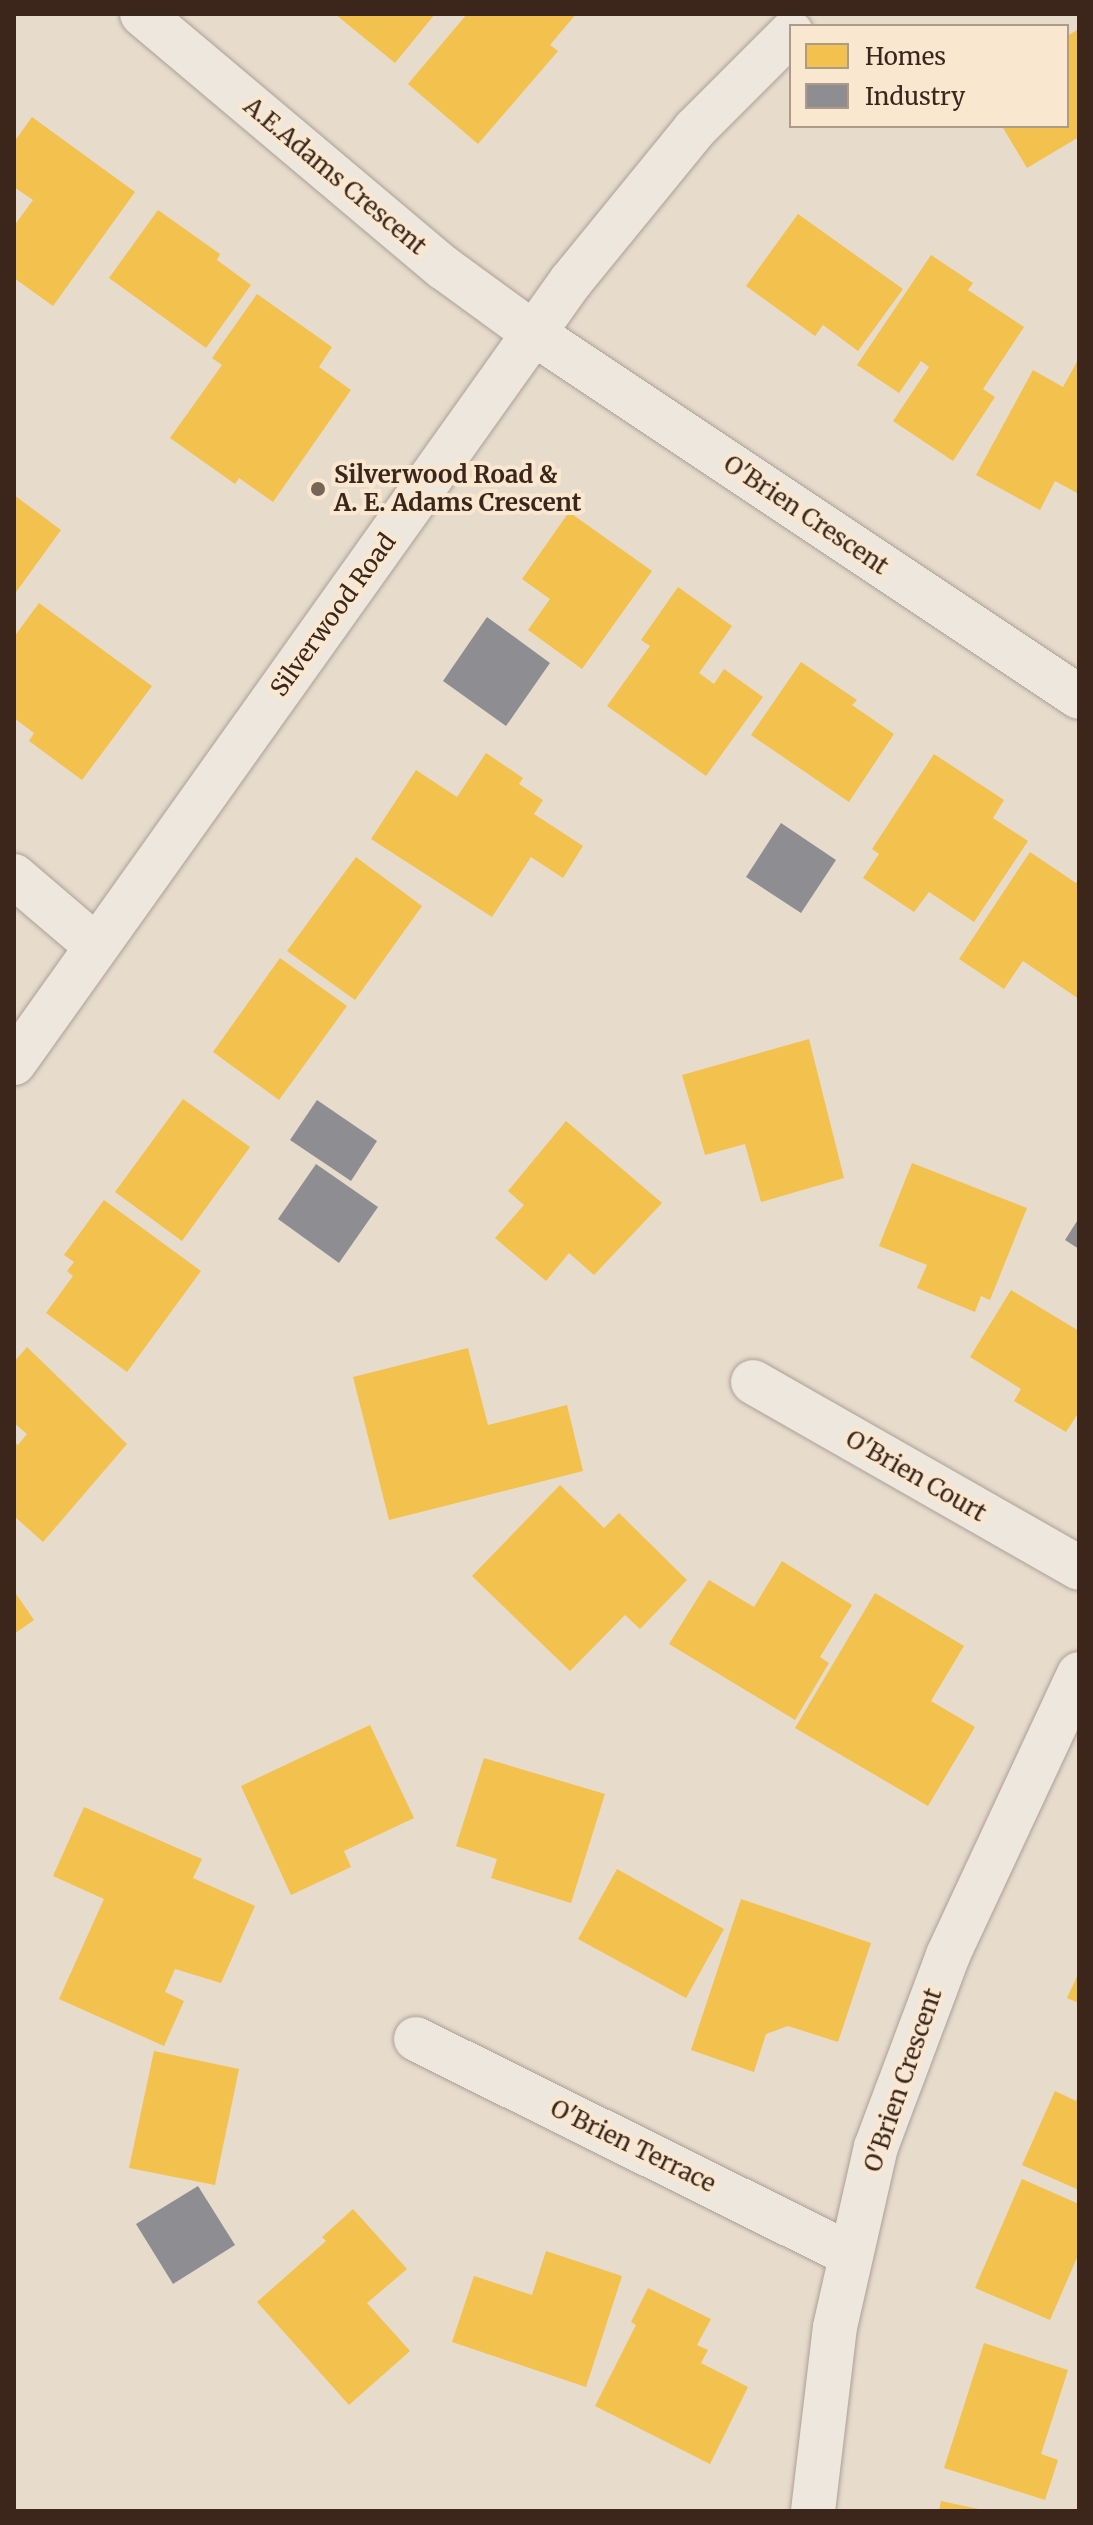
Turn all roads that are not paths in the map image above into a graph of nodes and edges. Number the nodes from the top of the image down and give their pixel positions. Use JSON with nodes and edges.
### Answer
{"nodes":[{"id":1,"x":142,"y":14,"type":"edge"},
{"id":2,"x":789,"y":35,"type":"edge"},
{"id":3,"x":533,"y":333,"type":"junction"},
{"id":4,"x":1079,"y":697,"type":"edge"},
{"id":5,"x":14,"y":876,"type":"edge"},
{"id":6,"x":96,"y":946,"type":"junction"},
{"id":7,"x":14,"y":1063,"type":"edge"},
{"id":8,"x":753,"y":1382,"type":"dead end"},
{"id":9,"x":1079,"y":1568,"type":"edge"},
{"id":10,"x":1079,"y":1674,"type":"edge"},
{"id":11,"x":416,"y":2039,"type":"dead end"},
{"id":12,"x":850,"y":2254,"type":"junction"},
{"id":13,"x":813,"y":2511,"type":"edge"}],
"edges":[{"from":1,"to":3,"type":"street","name":"A.E.Adams Crescent"},
{"from":2,"to":3,"type":"street","name":"Silverwood Road"},
{"from":3,"to":4,"type":"street","name":"O'Brien Crescent"},
{"from":3,"to":6,"type":"street","name":"Silverwood Road"},
{"from":5,"to":6,"type":"street"},
{"from":6,"to":7,"type":"street","name":"Silverwood Road"},
{"from":8,"to":9,"type":"street","name":"O'Brien Court"},
{"from":10,"to":12,"type":"street","name":"O'Brien Crescent"},
{"from":11,"to":12,"type":"street","name":"O'Brien Terrace"},
{"from":12,"to":13,"type":"street","name":"O'Brien Crescent"}]}
